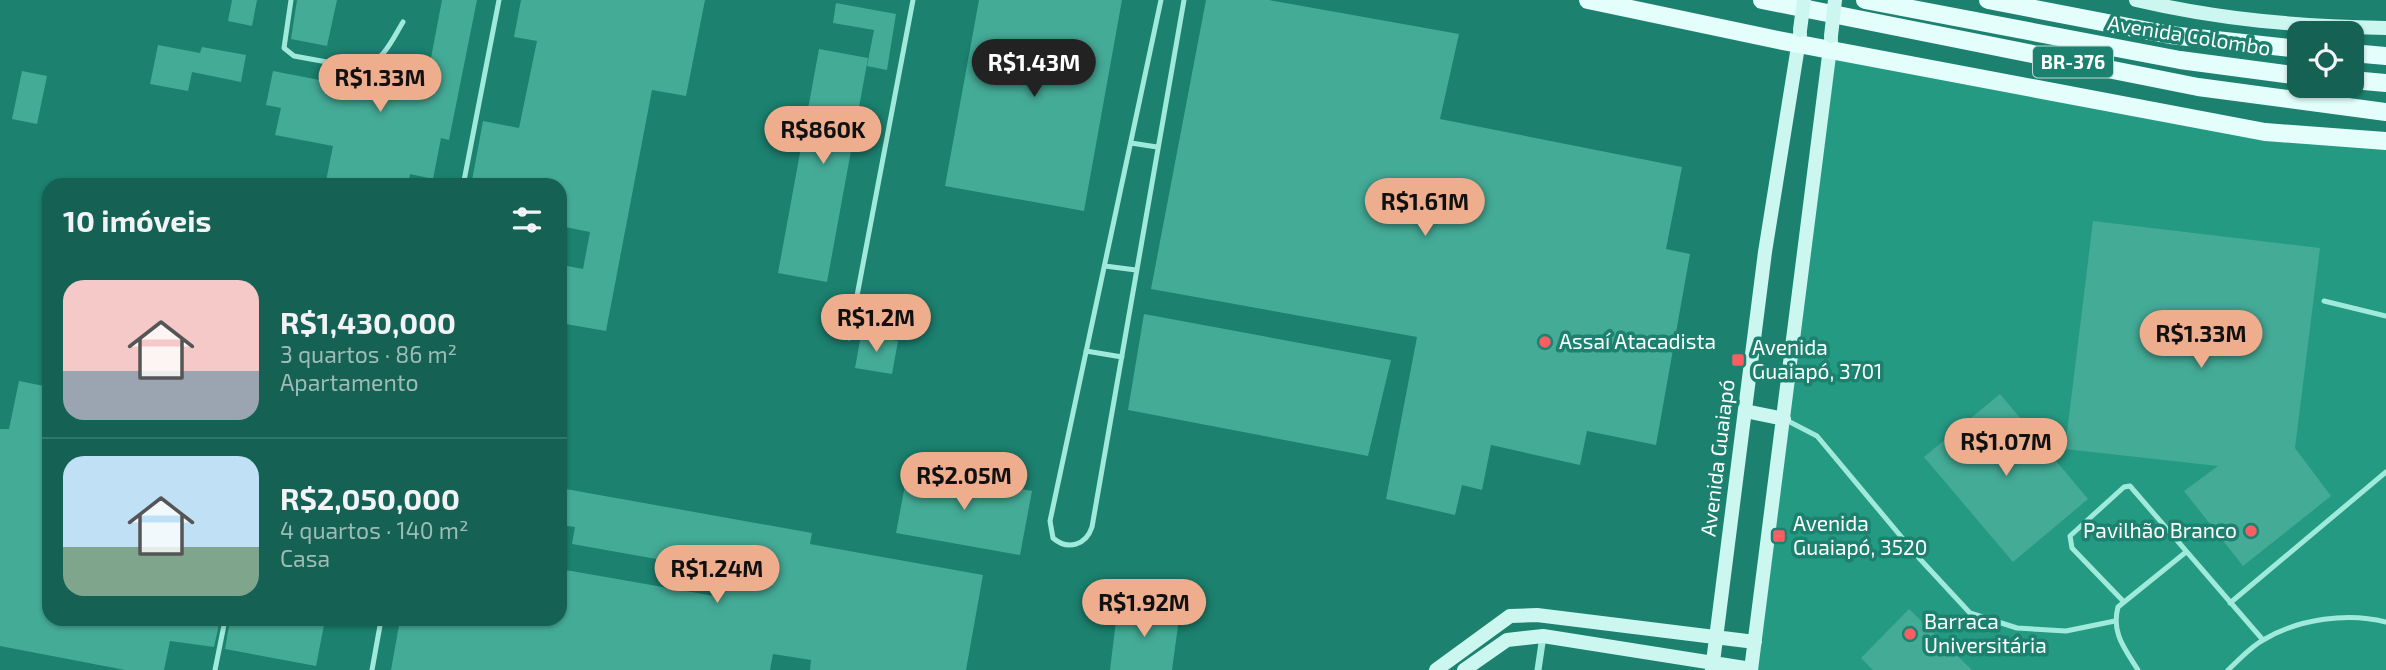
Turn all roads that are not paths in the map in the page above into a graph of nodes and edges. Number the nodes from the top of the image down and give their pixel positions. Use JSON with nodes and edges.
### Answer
{"nodes":[{"id":1,"x":291,"y":0,"type":"edge"},
{"id":2,"x":499,"y":0,"type":"edge"},
{"id":3,"x":913,"y":0,"type":"edge"},
{"id":4,"x":1161,"y":0,"type":"edge"},
{"id":5,"x":1184,"y":0,"type":"edge"},
{"id":6,"x":1588,"y":0,"type":"edge"},
{"id":7,"x":1762,"y":0,"type":"edge"},
{"id":8,"x":1804,"y":0,"type":"edge"},
{"id":9,"x":1835,"y":0,"type":"edge"},
{"id":10,"x":1865,"y":0,"type":"edge"},
{"id":11,"x":1988,"y":0,"type":"edge"},
{"id":12,"x":2136,"y":0,"type":"edge"},
{"id":13,"x":403,"y":22,"type":"dead end"},
{"id":14,"x":2386,"y":28,"type":"edge"},
{"id":15,"x":1799,"y":37,"type":"junction"},
{"id":16,"x":1831,"y":42,"type":"junction"},
{"id":17,"x":2287,"y":48,"type":"edge"},
{"id":18,"x":2364,"y":54,"type":"edge"},
{"id":19,"x":2386,"y":56,"type":"edge"},
{"id":20,"x":2287,"y":74,"type":"edge"},
{"id":21,"x":2364,"y":81,"type":"edge"},
{"id":22,"x":2386,"y":83,"type":"edge"},
{"id":23,"x":2386,"y":112,"type":"edge"},
{"id":24,"x":2386,"y":141,"type":"edge"},
{"id":25,"x":1131,"y":143,"type":"junction"},
{"id":26,"x":1157,"y":147,"type":"junction"},
{"id":27,"x":465,"y":178,"type":"edge"},
{"id":28,"x":1104,"y":266,"type":"junction"},
{"id":29,"x":1136,"y":270,"type":"junction"},
{"id":30,"x":2324,"y":301,"type":"dead end"},
{"id":31,"x":2386,"y":316,"type":"edge"},
{"id":32,"x":849,"y":338,"type":"dead end"},
{"id":33,"x":1086,"y":351,"type":"junction"},
{"id":34,"x":1122,"y":357,"type":"junction"},
{"id":35,"x":1745,"y":411,"type":"junction"},
{"id":36,"x":1784,"y":419,"type":"junction"},
{"id":37,"x":2386,"y":472,"type":"edge"},
{"id":38,"x":2186,"y":552,"type":"junction"},
{"id":39,"x":2124,"y":602,"type":"junction"},
{"id":40,"x":2230,"y":603,"type":"junction"},
{"id":41,"x":2115,"y":621,"type":"junction"},
{"id":42,"x":2386,"y":622,"type":"edge"},
{"id":43,"x":224,"y":626,"type":"edge"},
{"id":44,"x":380,"y":626,"type":"edge"},
{"id":45,"x":1717,"y":635,"type":"junction"},
{"id":46,"x":1543,"y":636,"type":"junction"},
{"id":47,"x":2263,"y":640,"type":"junction"},
{"id":48,"x":1755,"y":642,"type":"junction"},
{"id":49,"x":1712,"y":666,"type":"edge"},
{"id":50,"x":215,"y":670,"type":"edge"},
{"id":51,"x":372,"y":670,"type":"edge"},
{"id":52,"x":1436,"y":670,"type":"edge"},
{"id":53,"x":1465,"y":670,"type":"edge"},
{"id":54,"x":1538,"y":670,"type":"edge"},
{"id":55,"x":1751,"y":670,"type":"edge"},
{"id":56,"x":2138,"y":670,"type":"edge"},
{"id":57,"x":2228,"y":670,"type":"edge"}],
"edges":[{"from":1,"to":13,"type":"lane"},
{"from":2,"to":27,"type":"lane"},
{"from":3,"to":32,"type":"lane"},
{"from":4,"to":25,"type":"lane"},
{"from":5,"to":26,"type":"lane"},
{"from":6,"to":15,"type":"main road"},
{"from":7,"to":23,"type":"main road","number":"BR-376"},
{"from":8,"to":15,"type":"main road","name":"Avenida Guaiapó","bridge":true},
{"from":9,"to":16,"type":"main road","bridge":true},
{"from":10,"to":20,"type":"main road","name":"Avenida Colombo","number":"BR-376"},
{"from":11,"to":17,"type":"main road"},
{"from":12,"to":14,"type":"main road"},
{"from":15,"to":16,"type":"main road"},
{"from":15,"to":35,"type":"main road","name":"Avenida Guaiapó"},
{"from":16,"to":24,"type":"main road"},
{"from":16,"to":36,"type":"main road"},
{"from":18,"to":19,"type":"main road"},
{"from":21,"to":22,"type":"main road"},
{"from":25,"to":26,"type":"lane"},
{"from":25,"to":28,"type":"lane"},
{"from":26,"to":29,"type":"lane"},
{"from":28,"to":29,"type":"lane"},
{"from":28,"to":33,"type":"lane"},
{"from":29,"to":34,"type":"lane"},
{"from":30,"to":31,"type":"lane"},
{"from":33,"to":34,"type":"lane"},
{"from":33,"to":34,"type":"lane"},
{"from":35,"to":36,"type":"main road"},
{"from":35,"to":45,"type":"main road","name":"Avenida Guaiapó"},
{"from":36,"to":41,"type":"lane"},
{"from":36,"to":48,"type":"main road"},
{"from":37,"to":40,"type":"lane"},
{"from":38,"to":39,"type":"lane"},
{"from":38,"to":39,"type":"lane"},
{"from":38,"to":40,"type":"lane"},
{"from":39,"to":41,"type":"lane"},
{"from":40,"to":47,"type":"lane"},
{"from":41,"to":56,"type":"lane"},
{"from":42,"to":47,"type":"lane"},
{"from":43,"to":50,"type":"lane"},
{"from":44,"to":51,"type":"lane"},
{"from":45,"to":48,"type":"main road"},
{"from":45,"to":49,"type":"main road","name":"Avenida Guaiapó"},
{"from":45,"to":52,"type":"main road"},
{"from":46,"to":49,"type":"main road"},
{"from":46,"to":53,"type":"main road"},
{"from":46,"to":54,"type":"street"},
{"from":47,"to":57,"type":"lane"},
{"from":48,"to":55,"type":"main road"},
{"from":49,"to":55,"type":"main road"}]}
